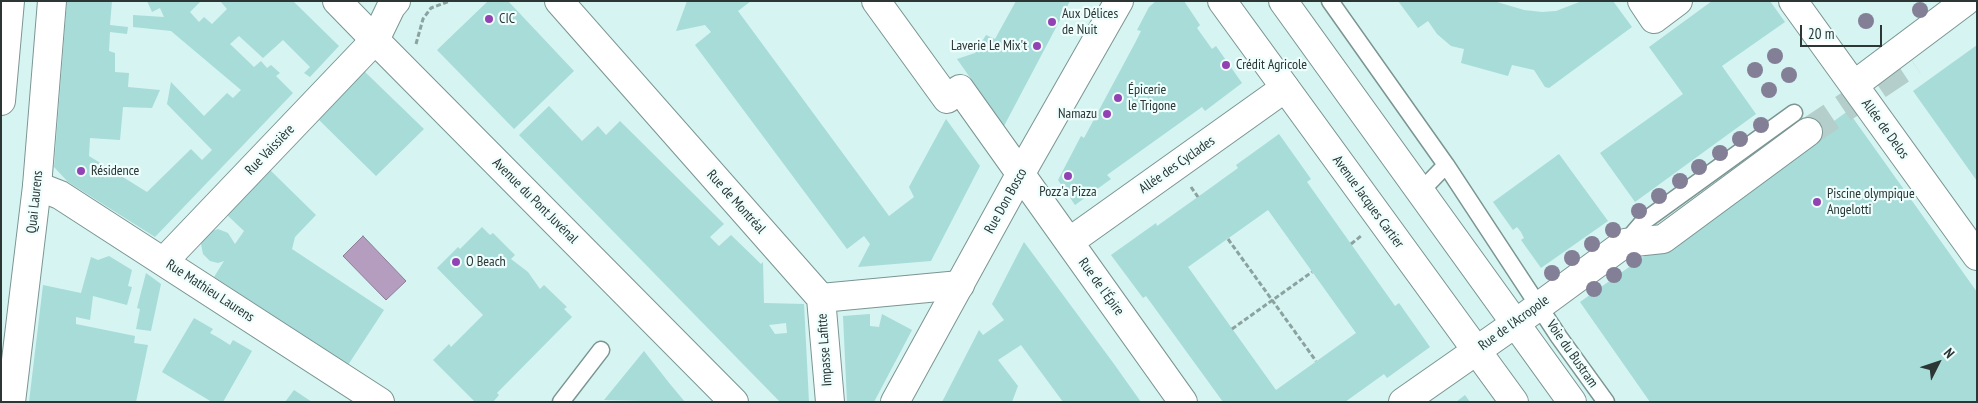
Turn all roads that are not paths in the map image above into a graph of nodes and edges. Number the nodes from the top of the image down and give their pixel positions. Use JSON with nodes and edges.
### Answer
{"nodes":[{"id":1,"x":10,"y":1,"type":"edge"},
{"id":2,"x":52,"y":1,"type":"edge"},
{"id":3,"x":336,"y":1,"type":"edge"},
{"id":4,"x":396,"y":1,"type":"edge"},
{"id":5,"x":559,"y":1,"type":"edge"},
{"id":6,"x":876,"y":1,"type":"edge"},
{"id":7,"x":1119,"y":1,"type":"edge"},
{"id":8,"x":1222,"y":1,"type":"edge"},
{"id":9,"x":1283,"y":1,"type":"edge"},
{"id":10,"x":1330,"y":1,"type":"edge"},
{"id":11,"x":1642,"y":1,"type":"edge"},
{"id":12,"x":1678,"y":1,"type":"edge"},
{"id":13,"x":1794,"y":1,"type":"edge"},
{"id":14,"x":1966,"y":1,"type":"edge"},
{"id":15,"x":1977,"y":16,"type":"edge"},
{"id":16,"x":375,"y":40,"type":"junction"},
{"id":17,"x":1913,"y":62,"type":"tunnel mouth"},
{"id":18,"x":1854,"y":85,"type":"junction"},
{"id":19,"x":1285,"y":88,"type":"junction"},
{"id":20,"x":1,"y":101,"type":"edge"},
{"id":21,"x":1801,"y":122,"type":"tunnel mouth"},
{"id":22,"x":1446,"y":165,"type":"junction"},
{"id":23,"x":1021,"y":172,"type":"junction"},
{"id":24,"x":37,"y":186,"type":"junction"},
{"id":25,"x":1422,"y":191,"type":"junction"},
{"id":26,"x":1069,"y":242,"type":"junction"},
{"id":27,"x":1977,"y":256,"type":"edge"},
{"id":28,"x":164,"y":261,"type":"junction"},
{"id":29,"x":960,"y":284,"type":"junction"},
{"id":30,"x":821,"y":298,"type":"junction"},
{"id":31,"x":1538,"y":306,"type":"junction"},
{"id":32,"x":1516,"y":323,"type":"junction"},
{"id":33,"x":601,"y":350,"type":"dead end"},
{"id":34,"x":1476,"y":351,"type":"junction"},
{"id":35,"x":11,"y":402,"type":"edge"},
{"id":36,"x":380,"y":402,"type":"edge"},
{"id":37,"x":561,"y":402,"type":"edge"},
{"id":38,"x":734,"y":402,"type":"edge"},
{"id":39,"x":830,"y":402,"type":"edge"},
{"id":40,"x":895,"y":402,"type":"edge"},
{"id":41,"x":1183,"y":402,"type":"edge"},
{"id":42,"x":1403,"y":402,"type":"edge"},
{"id":43,"x":1514,"y":402,"type":"edge"},
{"id":44,"x":1572,"y":402,"type":"edge"},
{"id":45,"x":1606,"y":402,"type":"edge"}],
"edges":[{"from":1,"to":20,"type":"street"},
{"from":2,"to":24,"type":"street","name":"Quai Laurens"},
{"from":3,"to":16,"type":"street","name":"Avenue du Pont Juvénal"},
{"from":4,"to":16,"type":"street","name":"Rue Vaissière"},
{"from":5,"to":30,"type":"street","name":"Rue de Montréal"},
{"from":6,"to":23,"type":"street","name":"Rue de l'Épire"},
{"from":7,"to":23,"type":"street","name":"Rue Don Bosco"},
{"from":8,"to":19,"type":"street","name":"Avenue Jacques Cartier"},
{"from":9,"to":25,"type":"street"},
{"from":10,"to":22,"type":"lane","name":"Voie du Bustram"},
{"from":11,"to":12,"type":"street"},
{"from":13,"to":18,"type":"street","name":"Allée de Delos"},
{"from":14,"to":18,"type":"street"},
{"from":15,"to":17,"type":"street"},
{"from":16,"to":28,"type":"street","name":"Rue Vaissière"},
{"from":16,"to":38,"type":"street","name":"Avenue du Pont Juvénal"},
{"from":18,"to":27,"type":"street","name":"Allée de Delos"},
{"from":19,"to":26,"type":"street","name":"Allée des Cyclades"},
{"from":19,"to":34,"type":"street","name":"Avenue Jacques Cartier"},
{"from":21,"to":31,"type":"street","name":"Rue de l'Acropole"},
{"from":22,"to":25,"type":"lane"},
{"from":22,"to":31,"type":"lane","name":"Voie du Bustram"},
{"from":23,"to":26,"type":"street","name":"Rue de l'Épire"},
{"from":23,"to":29,"type":"street","name":"Rue Don Bosco"},
{"from":24,"to":28,"type":"street","name":"Rue Mathieu Laurens"},
{"from":24,"to":35,"type":"street","name":"Quai Laurens"},
{"from":25,"to":32,"type":"street"},
{"from":26,"to":41,"type":"street","name":"Rue de l'Épire"},
{"from":28,"to":36,"type":"street","name":"Rue Mathieu Laurens"},
{"from":29,"to":30,"type":"street"},
{"from":29,"to":40,"type":"street","name":"Rue Don Bosco"},
{"from":30,"to":39,"type":"street","name":"Impasse Lafitte"},
{"from":31,"to":32,"type":"street","name":"Rue de l'Acropole"},
{"from":31,"to":45,"type":"lane","name":"Voie du Bustram"},
{"from":32,"to":34,"type":"street","name":"Rue de l'Acropole"},
{"from":32,"to":44,"type":"street"},
{"from":33,"to":37,"type":"lane"},
{"from":34,"to":42,"type":"street","name":"Rue de l'Acropole"},
{"from":34,"to":43,"type":"street","name":"Avenue Jacques Cartier"}]}
